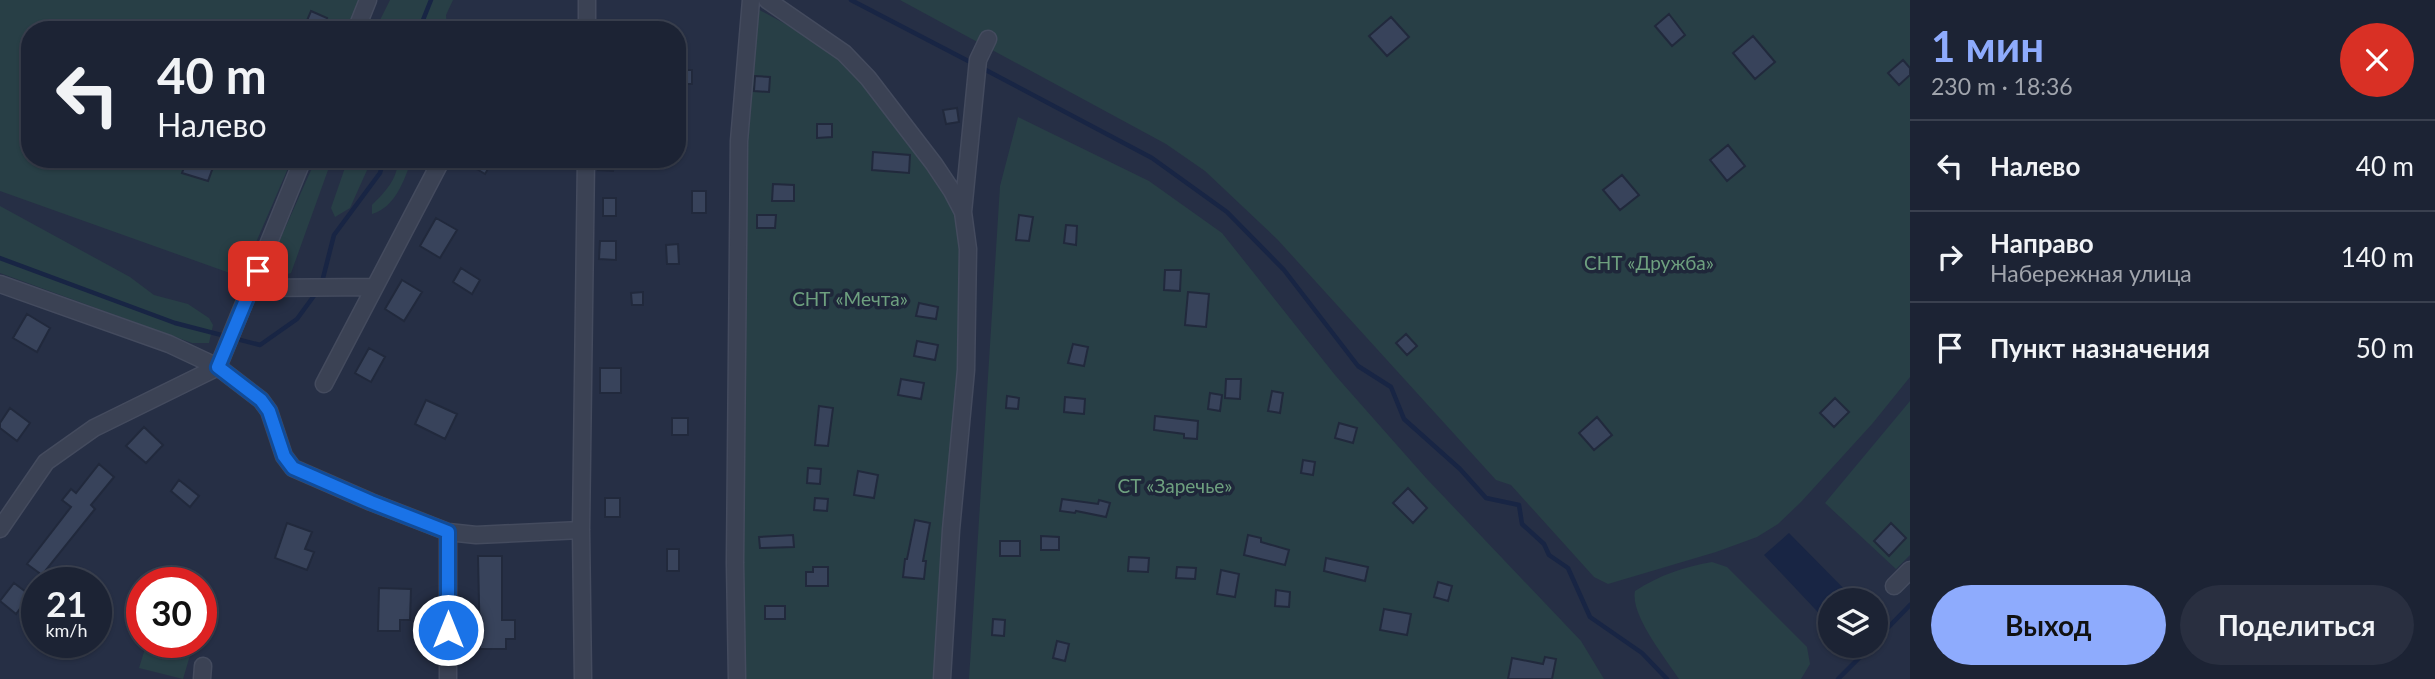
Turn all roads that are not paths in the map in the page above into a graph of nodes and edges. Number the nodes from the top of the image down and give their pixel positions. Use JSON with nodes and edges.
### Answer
{"nodes":[{"id":1,"x":368,"y":0,"type":"edge"},
{"id":2,"x":587,"y":0,"type":"edge"},
{"id":3,"x":751,"y":0,"type":"edge"},
{"id":4,"x":768,"y":0,"type":"edge"},
{"id":5,"x":360,"y":21,"type":"edge"},
{"id":6,"x":587,"y":21,"type":"edge"},
{"id":7,"x":988,"y":39,"type":"dead end"},
{"id":8,"x":299,"y":168,"type":"edge"},
{"id":9,"x":437,"y":168,"type":"edge"},
{"id":10,"x":586,"y":168,"type":"edge"},
{"id":11,"x":963,"y":212,"type":"junction"},
{"id":12,"x":0,"y":284,"type":"edge"},
{"id":13,"x":374,"y":287,"type":"junction"},
{"id":14,"x":251,"y":289,"type":"junction"},
{"id":15,"x":218,"y":367,"type":"junction"},
{"id":16,"x":324,"y":384,"type":"dead end"},
{"id":17,"x":0,"y":529,"type":"edge"},
{"id":18,"x":581,"y":530,"type":"junction"},
{"id":19,"x":448,"y":532,"type":"junction"},
{"id":20,"x":1910,"y":570,"type":"edge"},
{"id":21,"x":1894,"y":586,"type":"dead end"},
{"id":22,"x":448,"y":679,"type":"edge"},
{"id":23,"x":583,"y":679,"type":"edge"},
{"id":24,"x":737,"y":679,"type":"edge"},
{"id":25,"x":942,"y":679,"type":"edge"}],
"edges":[{"from":1,"to":5,"type":"street"},
{"from":2,"to":6,"type":"street"},
{"from":3,"to":24,"type":"street"},
{"from":4,"to":11,"type":"street"},
{"from":7,"to":11,"type":"street"},
{"from":8,"to":14,"type":"street"},
{"from":9,"to":13,"type":"street"},
{"from":10,"to":18,"type":"street"},
{"from":11,"to":25,"type":"street"},
{"from":12,"to":15,"type":"street"},
{"from":13,"to":14,"type":"street"},
{"from":13,"to":16,"type":"street"},
{"from":14,"to":15,"type":"street"},
{"from":15,"to":17,"type":"street"},
{"from":15,"to":19,"type":"street"},
{"from":18,"to":19,"type":"street"},
{"from":18,"to":23,"type":"street"},
{"from":19,"to":22,"type":"street"},
{"from":20,"to":21,"type":"street"}]}
